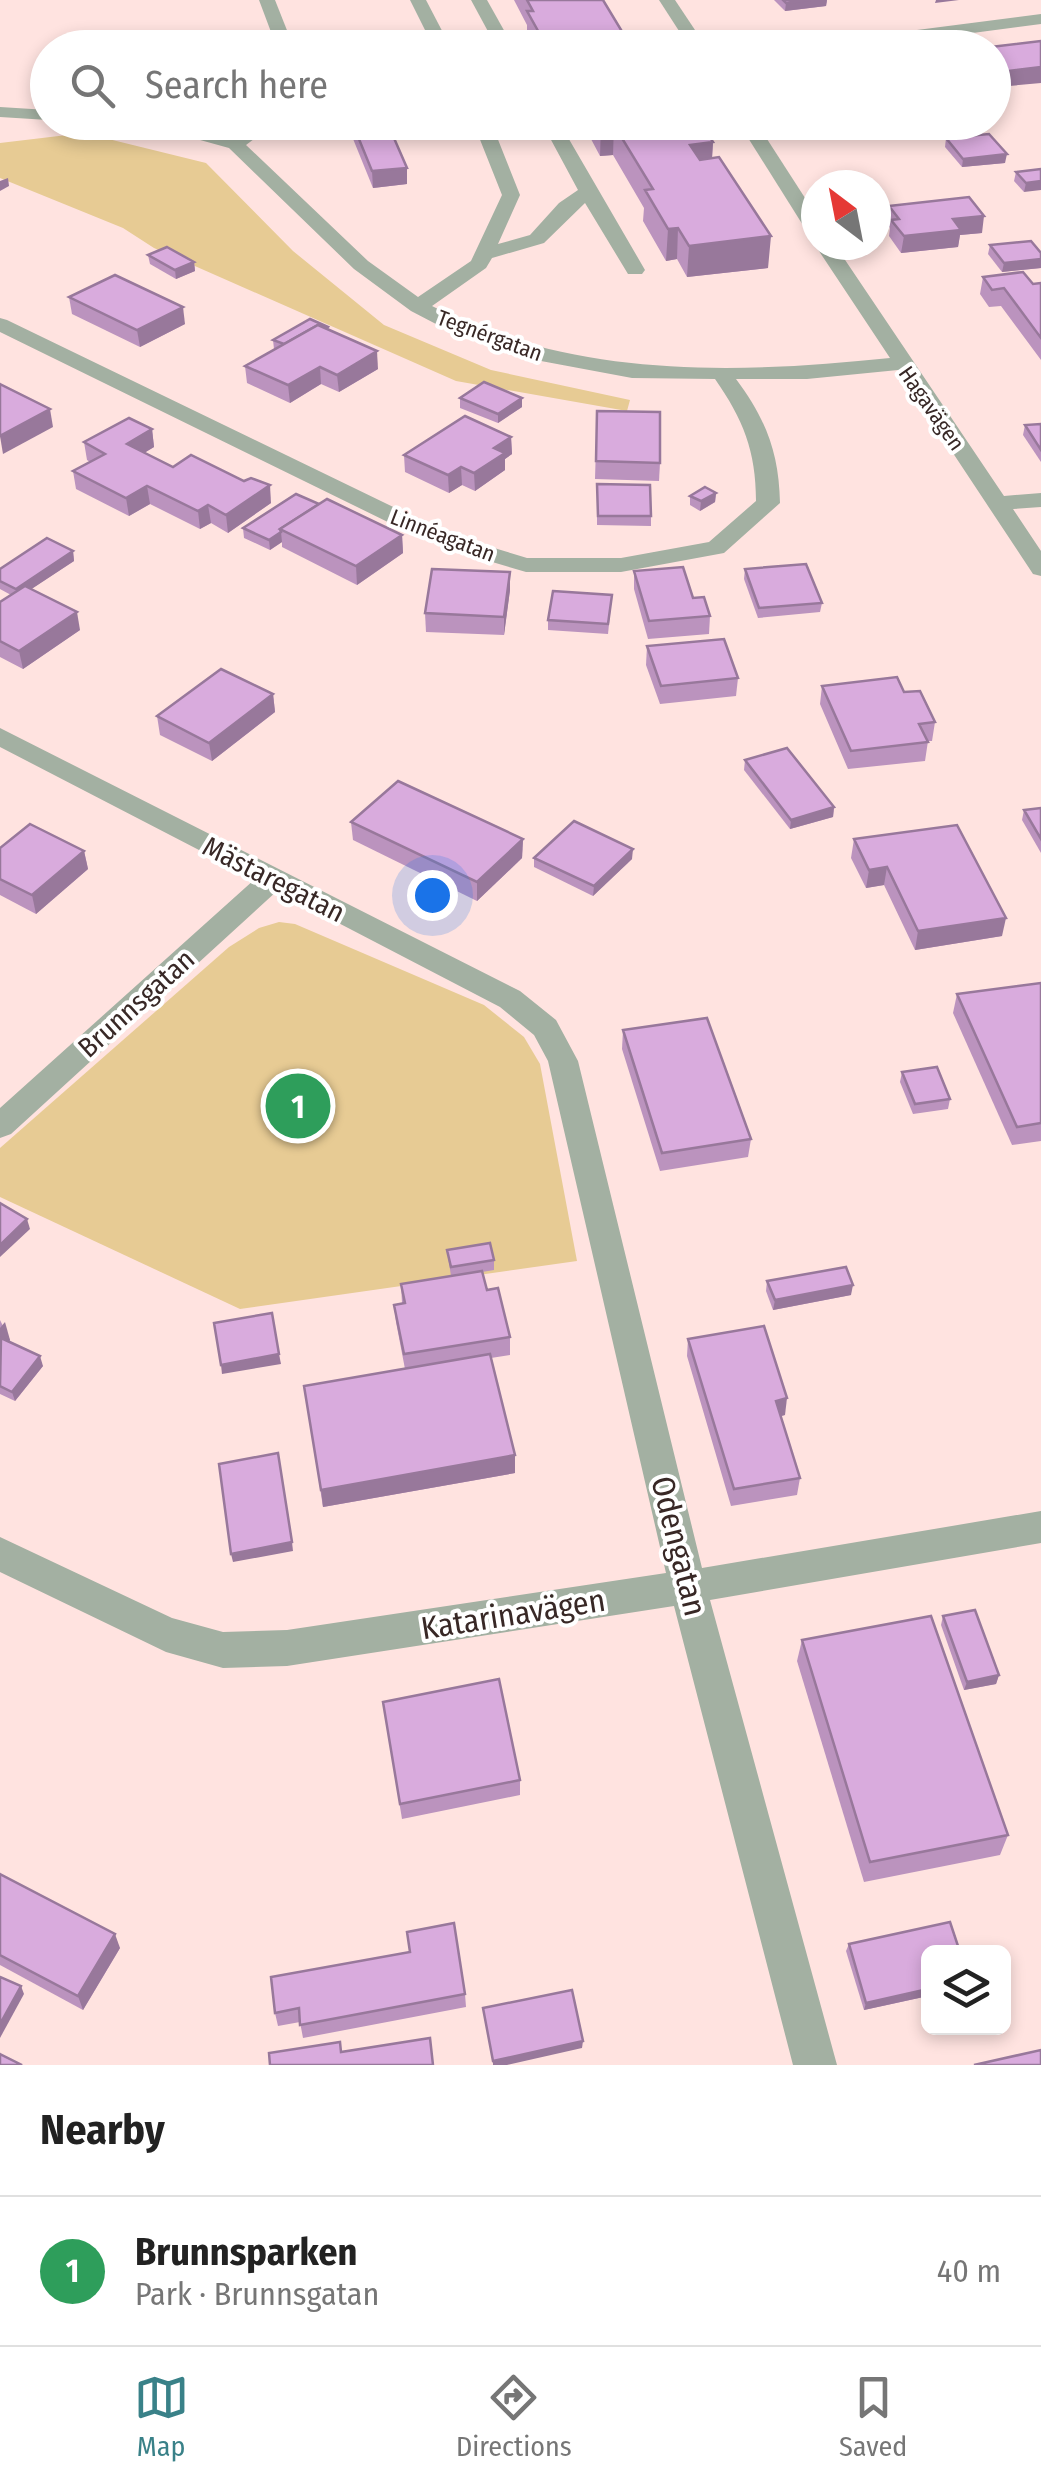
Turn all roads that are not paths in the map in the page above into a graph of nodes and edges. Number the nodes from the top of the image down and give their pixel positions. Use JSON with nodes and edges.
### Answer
{"nodes":[{"id":1,"x":267,"y":0,"type":"edge"},
{"id":2,"x":418,"y":0,"type":"edge"},
{"id":3,"x":478,"y":0,"type":"edge"},
{"id":4,"x":667,"y":0,"type":"edge"},
{"id":5,"x":1041,"y":19,"type":"edge"},
{"id":6,"x":279,"y":30,"type":"edge"},
{"id":7,"x":434,"y":30,"type":"edge"},
{"id":8,"x":496,"y":30,"type":"edge"},
{"id":9,"x":687,"y":30,"type":"edge"},
{"id":10,"x":956,"y":30,"type":"edge"},
{"id":11,"x":0,"y":112,"type":"edge"},
{"id":12,"x":30,"y":114,"type":"edge"},
{"id":13,"x":218,"y":140,"type":"edge"},
{"id":14,"x":241,"y":140,"type":"edge"},
{"id":15,"x":491,"y":140,"type":"edge"},
{"id":16,"x":560,"y":140,"type":"edge"},
{"id":17,"x":758,"y":140,"type":"edge"},
{"id":18,"x":235,"y":144,"type":"junction"},
{"id":19,"x":588,"y":192,"type":"junction"},
{"id":20,"x":801,"y":207,"type":"edge"},
{"id":21,"x":484,"y":254,"type":"junction"},
{"id":22,"x":835,"y":260,"type":"edge"},
{"id":23,"x":635,"y":270,"type":"dead end"},
{"id":24,"x":418,"y":307,"type":"junction"},
{"id":25,"x":0,"y":324,"type":"edge"},
{"id":26,"x":901,"y":364,"type":"junction"},
{"id":27,"x":722,"y":374,"type":"junction"},
{"id":28,"x":1041,"y":500,"type":"edge"},
{"id":29,"x":998,"y":503,"type":"junction"},
{"id":30,"x":1041,"y":569,"type":"edge"},
{"id":31,"x":0,"y":736,"type":"edge"},
{"id":32,"x":272,"y":879,"type":"junction"},
{"id":33,"x":545,"y":1028,"type":"joint"},
{"id":34,"x":0,"y":1126,"type":"edge"},
{"id":35,"x":1041,"y":1527,"type":"edge"},
{"id":36,"x":0,"y":1554,"type":"edge"},
{"id":37,"x":688,"y":1587,"type":"junction"},
{"id":38,"x":816,"y":2065,"type":"edge"}],
"edges":[{"from":1,"to":6,"type":"street"},
{"from":2,"to":7,"type":"street"},
{"from":3,"to":8,"type":"street"},
{"from":4,"to":9,"type":"street"},
{"from":5,"to":10,"type":"street"},
{"from":11,"to":12,"type":"street"},
{"from":13,"to":18,"type":"street"},
{"from":14,"to":18,"type":"street"},
{"from":15,"to":21,"type":"street"},
{"from":16,"to":19,"type":"street"},
{"from":17,"to":20,"type":"street"},
{"from":18,"to":24,"type":"street","name":"Tegnérgatan"},
{"from":19,"to":21,"type":"street"},
{"from":19,"to":23,"type":"street"},
{"from":21,"to":24,"type":"street"},
{"from":22,"to":26,"type":"street","name":"Hagavägen"},
{"from":24,"to":27,"type":"street","name":"Tegnérgatan"},
{"from":25,"to":27,"type":"street","name":"Linnéagatan"},
{"from":26,"to":27,"type":"street","name":"Tegnérgatan"},
{"from":26,"to":29,"type":"street","name":"Hagavägen"},
{"from":28,"to":29,"type":"street"},
{"from":29,"to":30,"type":"street","name":"Hagavägen"},
{"from":31,"to":32,"type":"street","name":"Mästaregatan"},
{"from":32,"to":33,"type":"street","name":"Mästaregatan"},
{"from":32,"to":34,"type":"street","name":"Brunnsgatan"},
{"from":33,"to":37,"type":"street","name":"Odengatan"},
{"from":35,"to":37,"type":"street","name":"Katarinavägen"},
{"from":36,"to":37,"type":"street","name":"Katarinavägen"},
{"from":37,"to":38,"type":"street","name":"Odengatan"}]}
